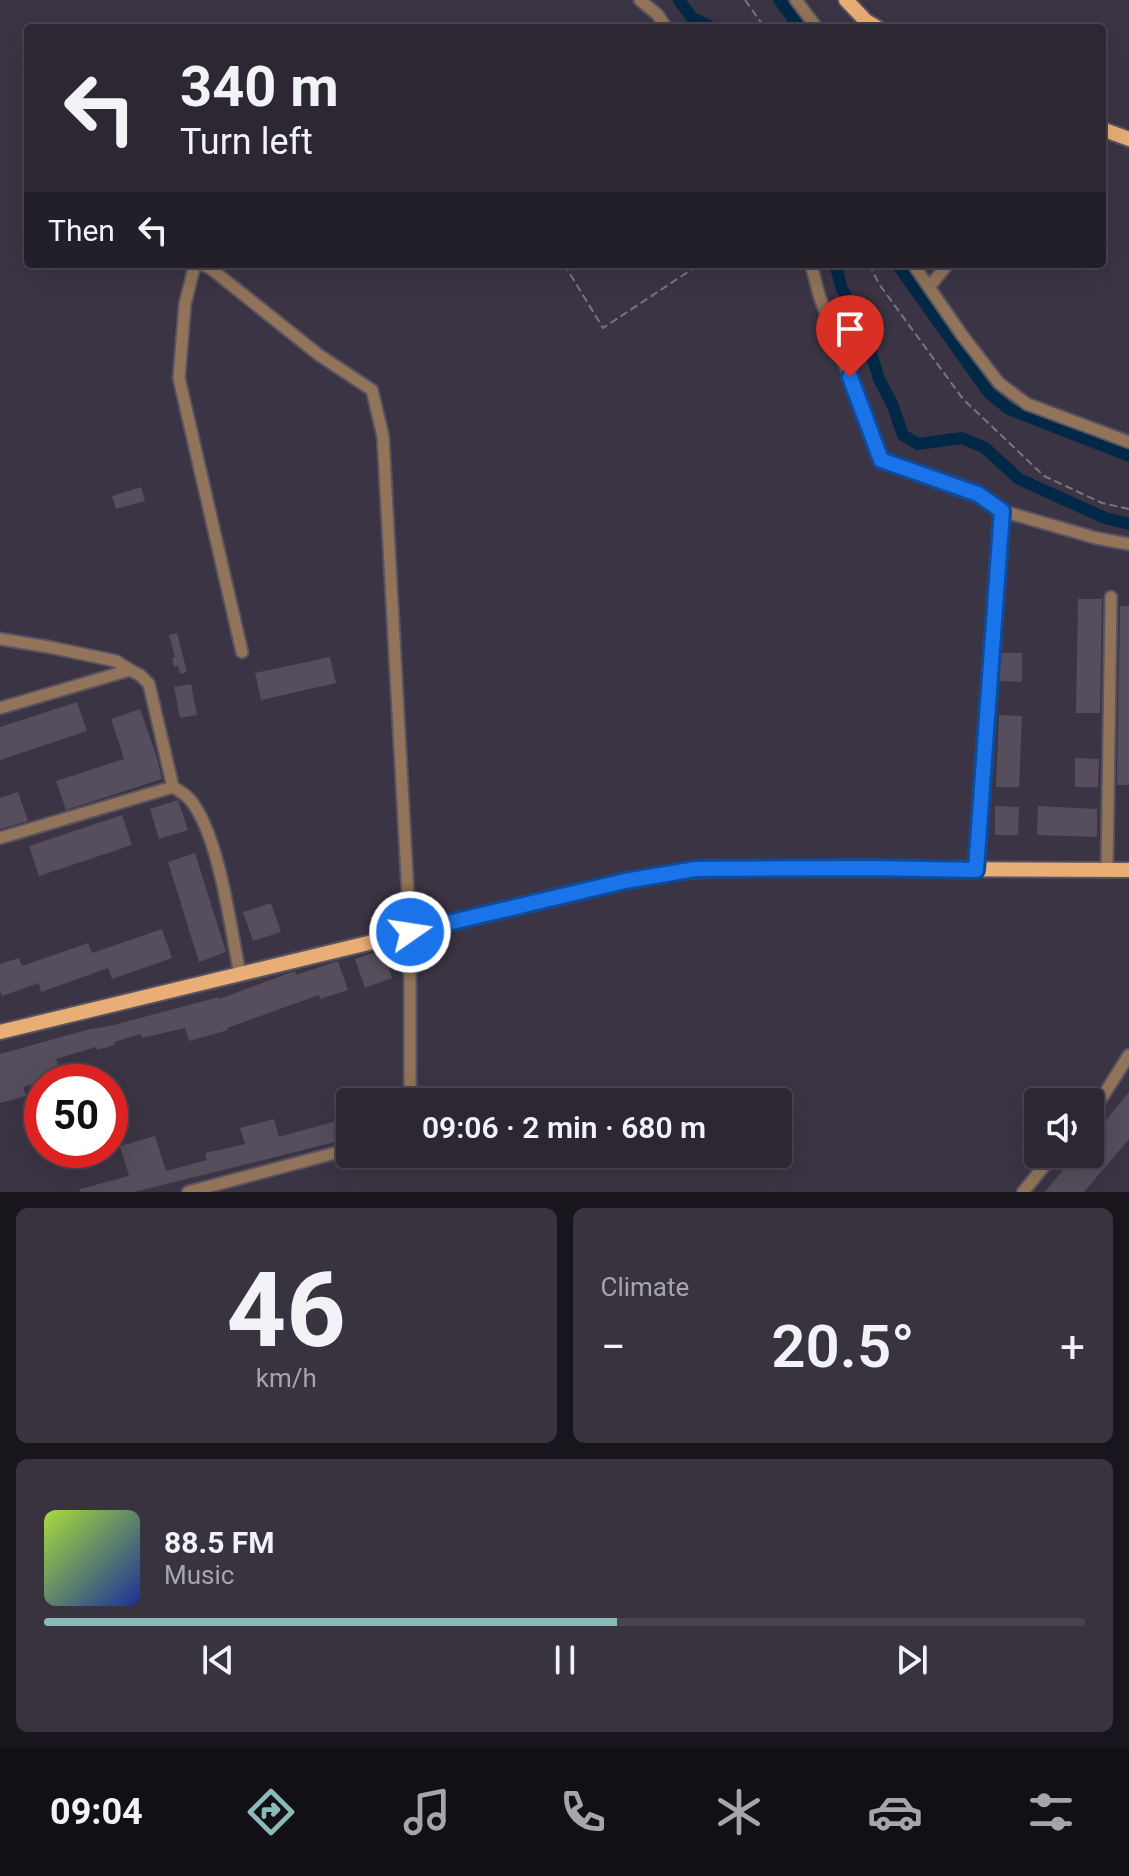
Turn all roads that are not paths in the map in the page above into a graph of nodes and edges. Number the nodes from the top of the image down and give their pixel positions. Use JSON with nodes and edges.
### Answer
{"nodes":[{"id":1,"x":640,"y":0,"type":"edge"},
{"id":2,"x":796,"y":0,"type":"edge"},
{"id":3,"x":846,"y":0,"type":"edge"},
{"id":4,"x":664,"y":24,"type":"edge"},
{"id":5,"x":814,"y":24,"type":"edge"},
{"id":6,"x":871,"y":24,"type":"edge"},
{"id":7,"x":1106,"y":130,"type":"edge"},
{"id":8,"x":1129,"y":139,"type":"edge"},
{"id":9,"x":197,"y":268,"type":"edge"},
{"id":10,"x":210,"y":268,"type":"edge"},
{"id":11,"x":812,"y":268,"type":"edge"},
{"id":12,"x":916,"y":268,"type":"edge"},
{"id":13,"x":945,"y":268,"type":"edge"},
{"id":14,"x":929,"y":287,"type":"junction"},
{"id":15,"x":1129,"y":442,"type":"edge"},
{"id":16,"x":1002,"y":511,"type":"junction"},
{"id":17,"x":1129,"y":544,"type":"edge"},
{"id":18,"x":1111,"y":597,"type":"dead end"},
{"id":19,"x":0,"y":639,"type":"edge"},
{"id":20,"x":242,"y":652,"type":"dead end"},
{"id":21,"x":130,"y":670,"type":"junction"},
{"id":22,"x":0,"y":708,"type":"edge"},
{"id":23,"x":173,"y":787,"type":"junction"},
{"id":24,"x":0,"y":838,"type":"edge"},
{"id":25,"x":976,"y":870,"type":"junction"},
{"id":26,"x":1107,"y":870,"type":"junction"},
{"id":27,"x":1129,"y":870,"type":"edge"},
{"id":28,"x":410,"y":932,"type":"junction"},
{"id":29,"x":240,"y":974,"type":"junction"},
{"id":30,"x":0,"y":1032,"type":"edge"},
{"id":31,"x":1129,"y":1055,"type":"edge"},
{"id":32,"x":410,"y":1088,"type":"edge"},
{"id":33,"x":1104,"y":1094,"type":"edge"},
{"id":34,"x":336,"y":1153,"type":"edge"},
{"id":35,"x":1043,"y":1168,"type":"edge"},
{"id":36,"x":188,"y":1192,"type":"edge"},
{"id":37,"x":1023,"y":1192,"type":"edge"}],
"edges":[{"from":1,"to":4,"type":"street"},
{"from":2,"to":5,"type":"street"},
{"from":3,"to":6,"type":"main road"},
{"from":7,"to":8,"type":"main road"},
{"from":9,"to":20,"type":"street"},
{"from":10,"to":28,"type":"street"},
{"from":11,"to":16,"type":"street"},
{"from":12,"to":14,"type":"street"},
{"from":13,"to":14,"type":"street"},
{"from":14,"to":15,"type":"street"},
{"from":16,"to":17,"type":"street"},
{"from":16,"to":25,"type":"street"},
{"from":18,"to":26,"type":"street"},
{"from":19,"to":21,"type":"street"},
{"from":21,"to":22,"type":"street"},
{"from":21,"to":23,"type":"street"},
{"from":23,"to":24,"type":"street"},
{"from":23,"to":29,"type":"street"},
{"from":25,"to":26,"type":"main road"},
{"from":25,"to":28,"type":"main road"},
{"from":26,"to":27,"type":"main road"},
{"from":28,"to":29,"type":"main road"},
{"from":28,"to":32,"type":"street"},
{"from":29,"to":30,"type":"main road"},
{"from":31,"to":33,"type":"street"},
{"from":34,"to":36,"type":"street"},
{"from":35,"to":37,"type":"street"}]}
